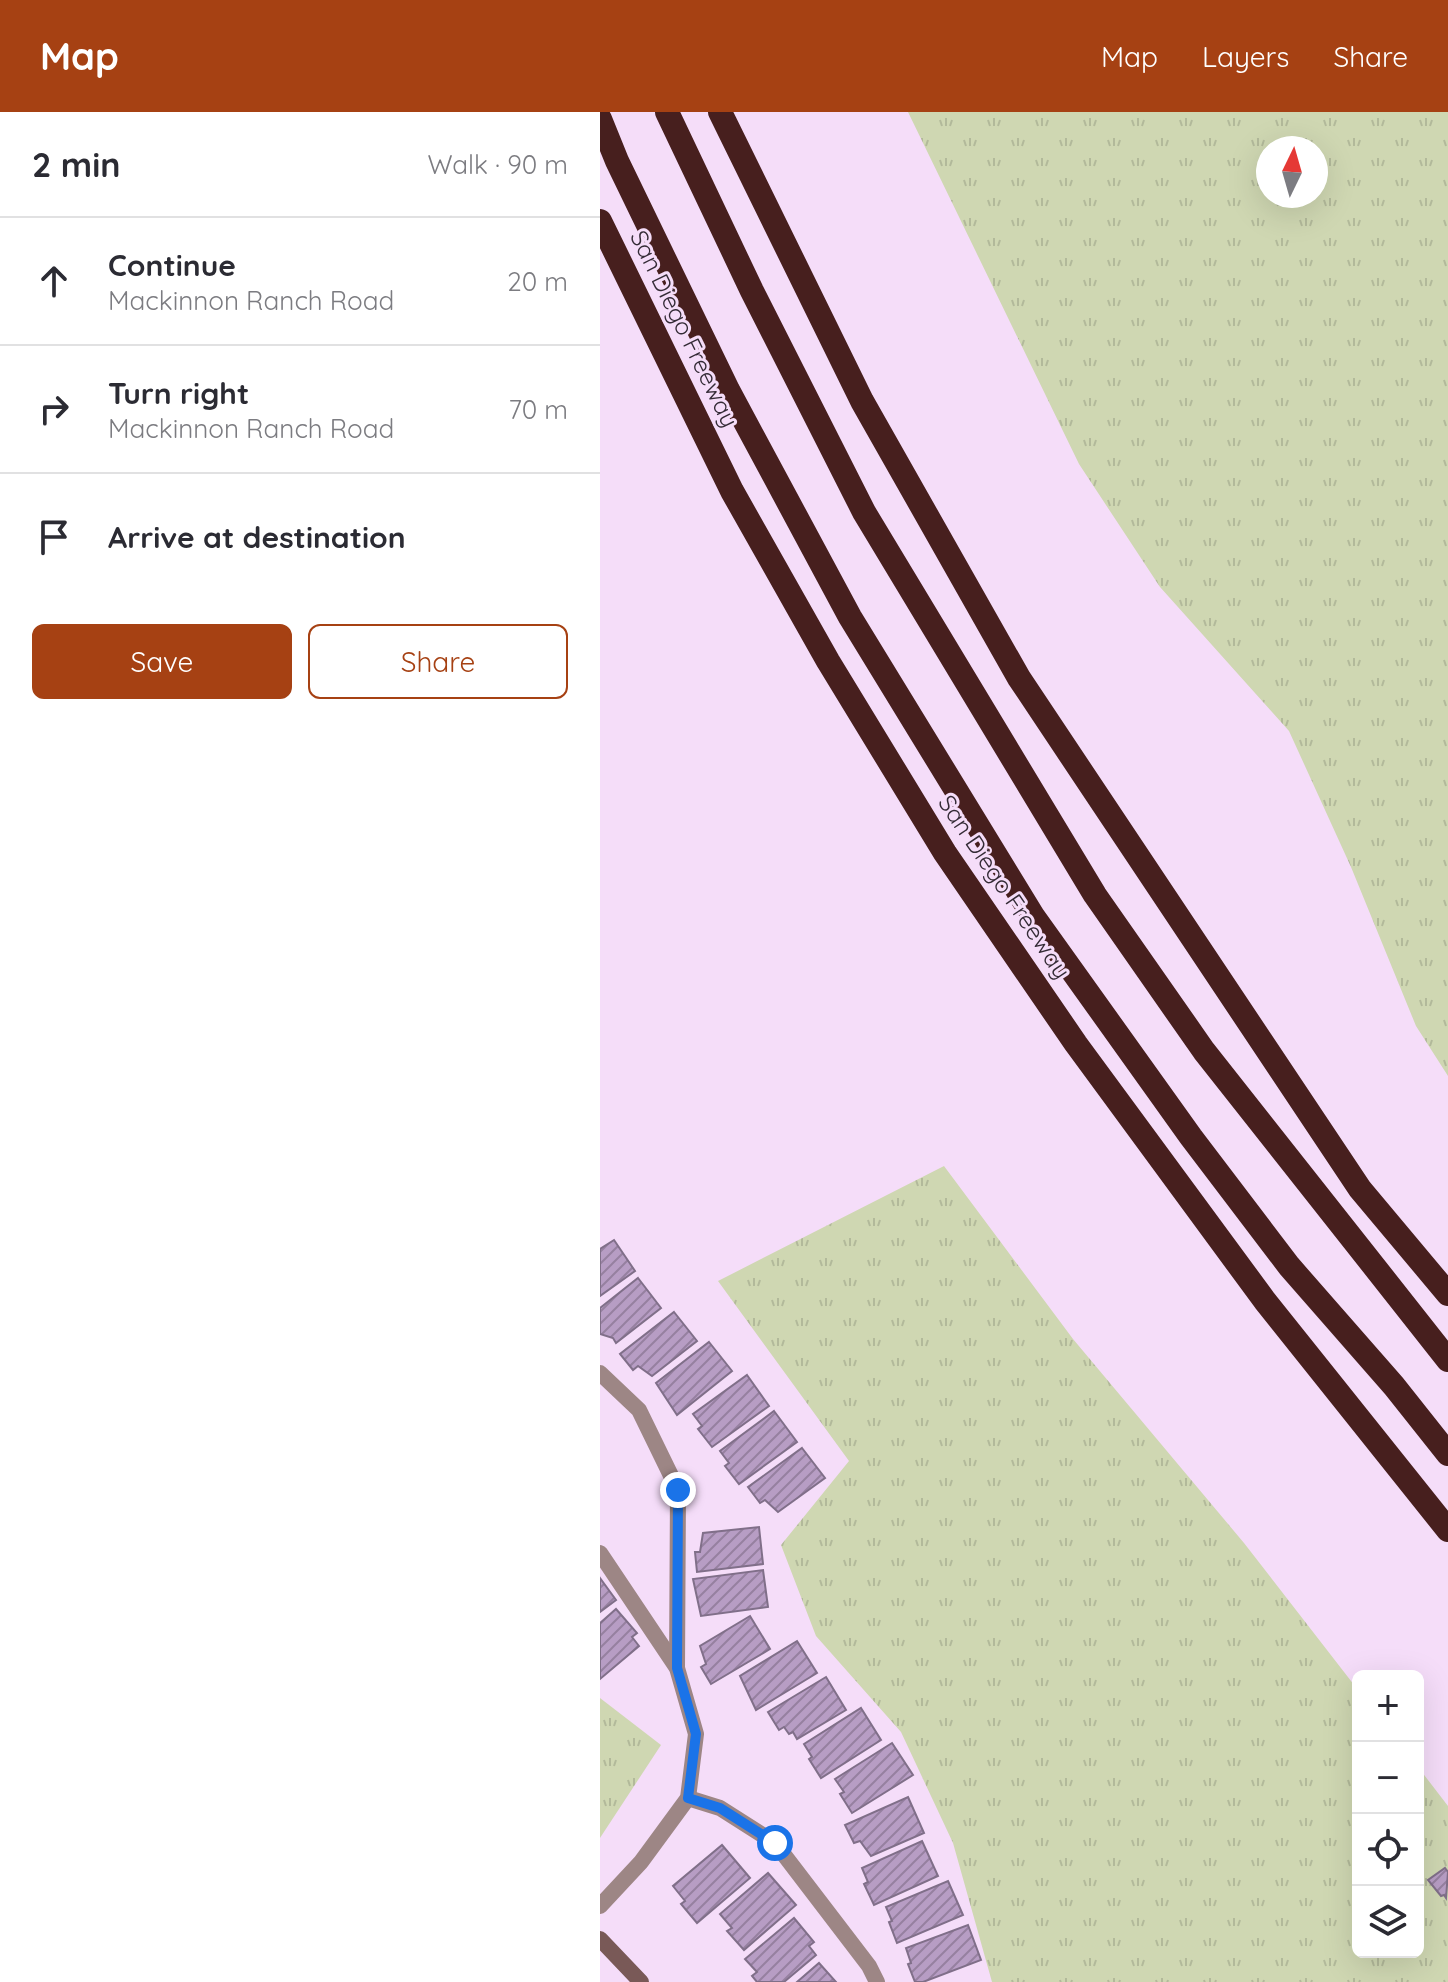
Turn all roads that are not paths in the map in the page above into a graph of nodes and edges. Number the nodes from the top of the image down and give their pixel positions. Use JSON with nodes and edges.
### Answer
{"nodes":[{"id":1,"x":667,"y":112,"type":"edge"},
{"id":2,"x":720,"y":112,"type":"edge"},
{"id":3,"x":600,"y":119,"type":"edge"},
{"id":4,"x":600,"y":221,"type":"edge"},
{"id":5,"x":1448,"y":1294,"type":"edge"},
{"id":6,"x":1448,"y":1360,"type":"edge"},
{"id":7,"x":600,"y":1373,"type":"edge"},
{"id":8,"x":1448,"y":1454,"type":"edge"},
{"id":9,"x":1448,"y":1530,"type":"edge"},
{"id":10,"x":600,"y":1553,"type":"edge"},
{"id":11,"x":677,"y":1668,"type":"junction"},
{"id":12,"x":688,"y":1798,"type":"junction"},
{"id":13,"x":600,"y":1906,"type":"edge"},
{"id":14,"x":600,"y":1939,"type":"edge"},
{"id":15,"x":641,"y":1982,"type":"edge"},
{"id":16,"x":877,"y":1982,"type":"edge"}],
"edges":[{"from":1,"to":6,"type":"highway"},
{"from":2,"to":5,"type":"highway"},
{"from":3,"to":8,"type":"highway"},
{"from":4,"to":9,"type":"highway","name":"San Diego Freeway"},
{"from":7,"to":11,"type":"street"},
{"from":10,"to":11,"type":"street"},
{"from":11,"to":12,"type":"street"},
{"from":12,"to":13,"type":"street"},
{"from":12,"to":16,"type":"street"},
{"from":14,"to":15,"type":"main road"}]}
